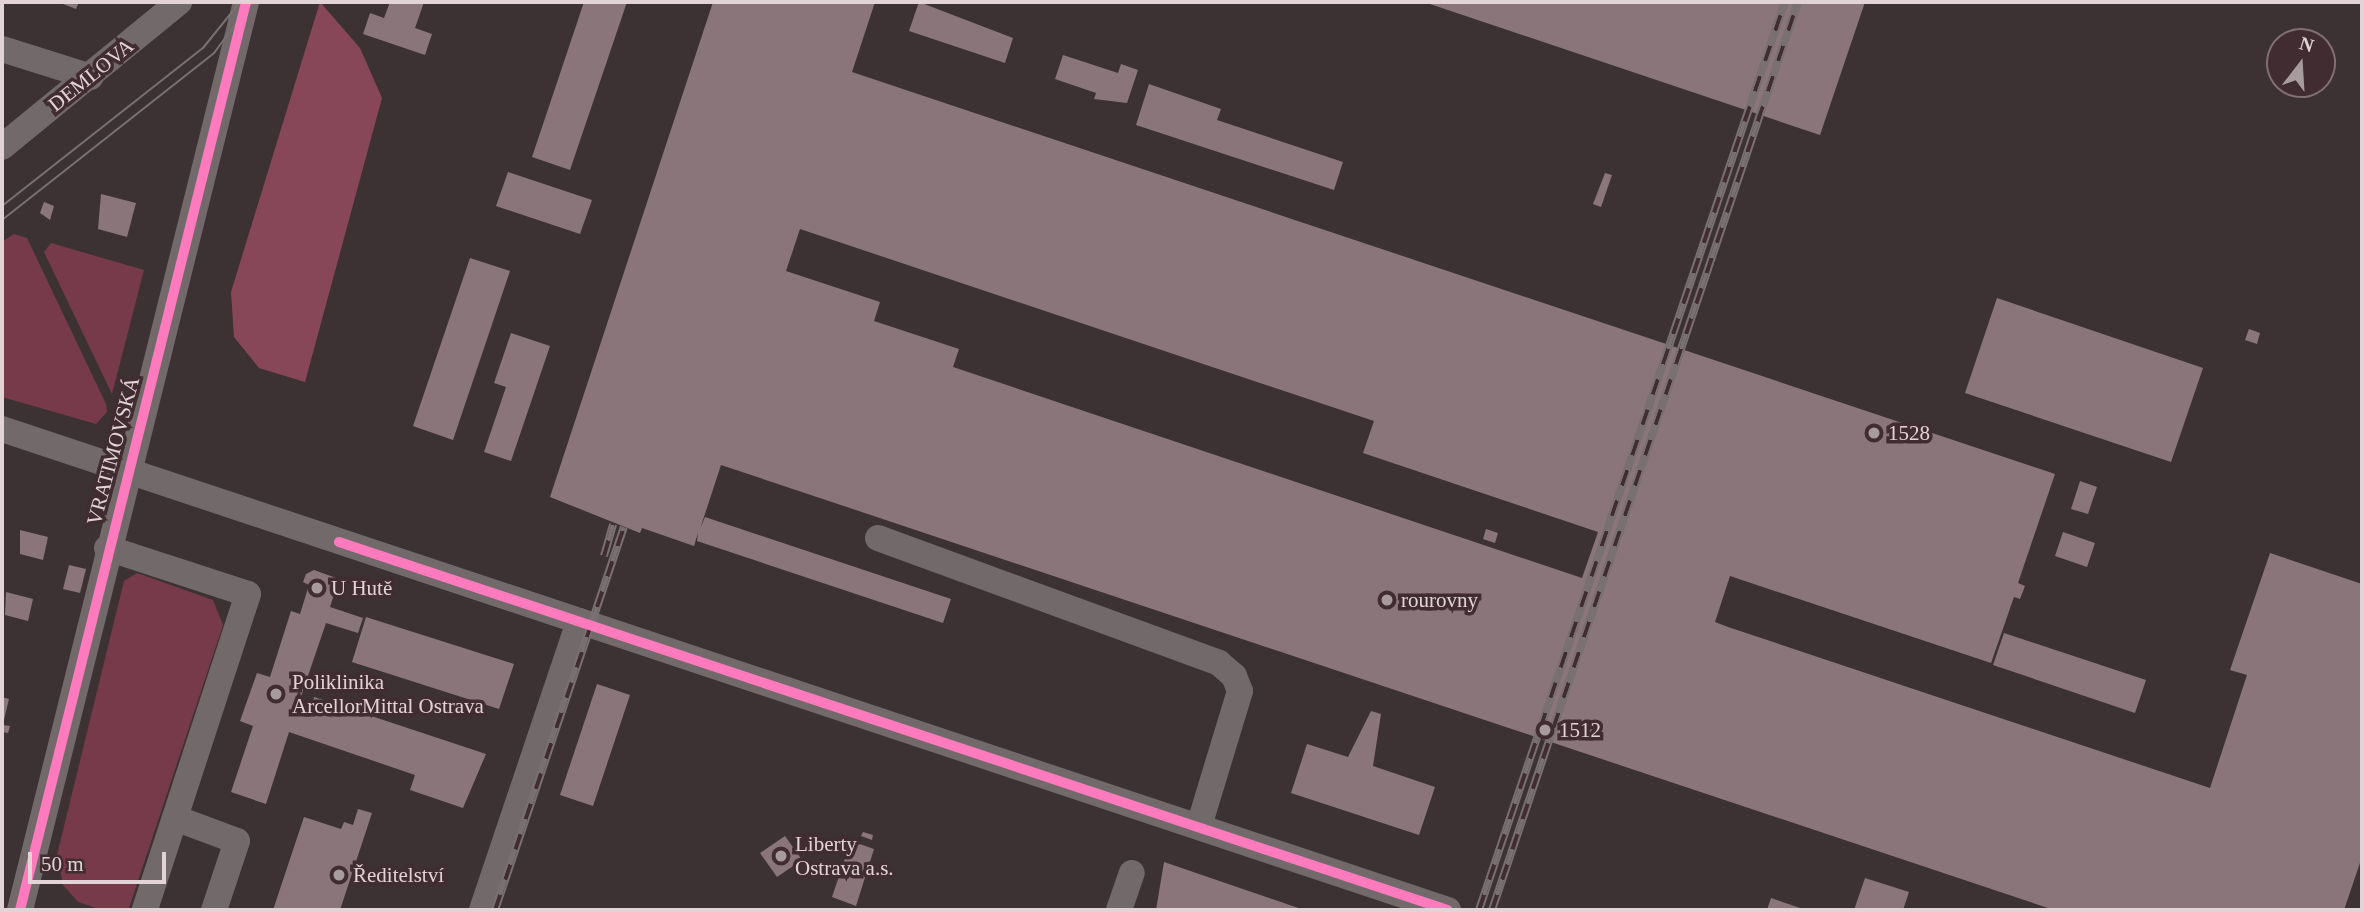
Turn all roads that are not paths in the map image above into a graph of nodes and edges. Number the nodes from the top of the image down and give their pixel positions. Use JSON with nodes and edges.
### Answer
{"nodes":[{"id":1,"x":179,"y":2,"type":"edge"},
{"id":2,"x":247,"y":2,"type":"edge"},
{"id":3,"x":2,"y":49,"type":"edge"},
{"id":4,"x":91,"y":77,"type":"junction"},
{"id":5,"x":2,"y":147,"type":"edge"},
{"id":6,"x":2,"y":429,"type":"edge"},
{"id":7,"x":126,"y":471,"type":"junction"},
{"id":8,"x":878,"y":538,"type":"dead end"},
{"id":9,"x":107,"y":548,"type":"junction"},
{"id":10,"x":579,"y":621,"type":"junction"},
{"id":11,"x":175,"y":818,"type":"junction"},
{"id":12,"x":1199,"y":826,"type":"junction"},
{"id":13,"x":1132,"y":873,"type":"dead end"},
{"id":14,"x":19,"y":907,"type":"edge"},
{"id":15,"x":145,"y":910,"type":"edge"},
{"id":16,"x":214,"y":910,"type":"edge"},
{"id":17,"x":482,"y":910,"type":"edge"},
{"id":18,"x":1119,"y":910,"type":"edge"},
{"id":19,"x":1448,"y":910,"type":"edge"}],
"edges":[{"from":1,"to":4,"type":"street","name":"DEMLOVA"},
{"from":2,"to":7,"type":"street","name":"VRATIMOVSKÁ"},
{"from":3,"to":4,"type":"street"},
{"from":4,"to":5,"type":"street","name":"DEMLOVA"},
{"from":6,"to":7,"type":"street"},
{"from":7,"to":9,"type":"street","name":"VRATIMOVSKÁ"},
{"from":7,"to":10,"type":"street"},
{"from":8,"to":12,"type":"street"},
{"from":9,"to":11,"type":"street"},
{"from":9,"to":14,"type":"street","name":"VRATIMOVSKÁ"},
{"from":10,"to":12,"type":"street"},
{"from":10,"to":17,"type":"street"},
{"from":11,"to":15,"type":"street"},
{"from":11,"to":16,"type":"street"},
{"from":12,"to":19,"type":"street"},
{"from":13,"to":18,"type":"street"}]}
